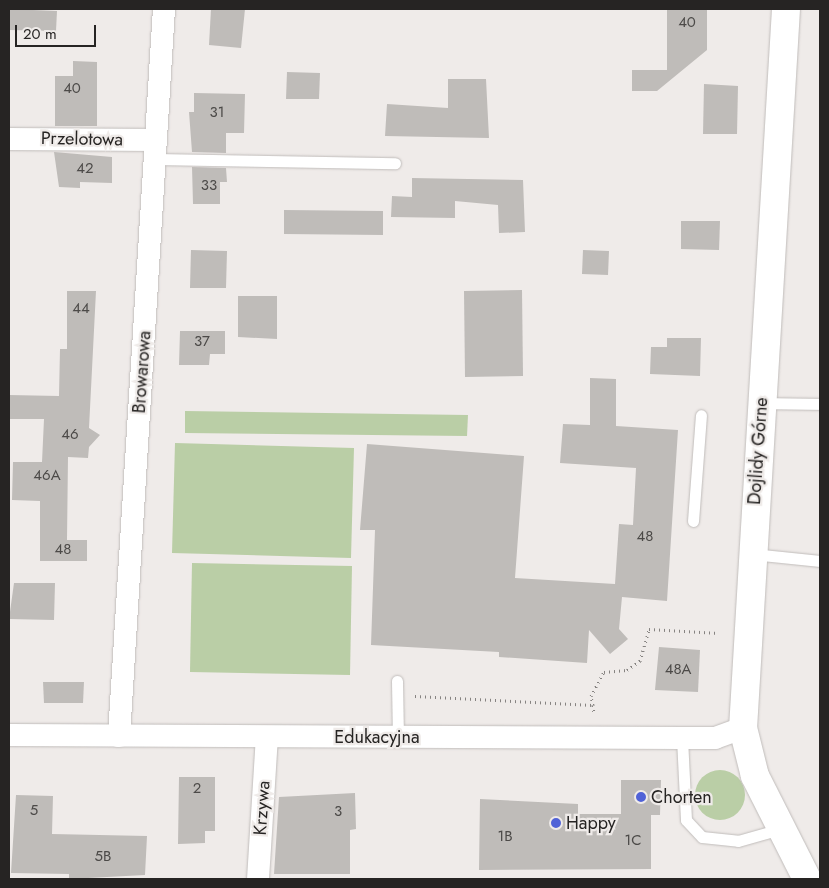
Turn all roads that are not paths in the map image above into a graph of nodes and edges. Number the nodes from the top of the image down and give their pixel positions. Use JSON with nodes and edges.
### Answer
{"nodes":[{"id":1,"x":164,"y":9,"type":"edge"},
{"id":2,"x":786,"y":9,"type":"edge"},
{"id":3,"x":9,"y":139,"type":"edge"},
{"id":4,"x":156,"y":150,"type":"junction"},
{"id":5,"x":395,"y":164,"type":"dead end"},
{"id":6,"x":761,"y":403,"type":"junction"},
{"id":7,"x":820,"y":404,"type":"edge"},
{"id":8,"x":701,"y":416,"type":"dead end"},
{"id":9,"x":693,"y":521,"type":"dead end"},
{"id":10,"x":751,"y":554,"type":"junction"},
{"id":11,"x":820,"y":561,"type":"edge"},
{"id":12,"x":397,"y":681,"type":"dead end"},
{"id":13,"x":743,"y":728,"type":"junction"},
{"id":14,"x":9,"y":735,"type":"edge"},
{"id":15,"x":119,"y":736,"type":"junction"},
{"id":16,"x":266,"y":737,"type":"junction"},
{"id":17,"x":398,"y":737,"type":"junction"},
{"id":18,"x":682,"y":738,"type":"junction"},
{"id":19,"x":780,"y":829,"type":"junction"},
{"id":20,"x":258,"y":879,"type":"edge"},
{"id":21,"x":807,"y":879,"type":"edge"}],
"edges":[{"from":1,"to":4,"type":"street","name":"Browarowa"},
{"from":2,"to":6,"type":"street","name":"Dojlidy Górne"},
{"from":3,"to":4,"type":"street","name":"Przelotowa"},
{"from":4,"to":5,"type":"lane"},
{"from":4,"to":15,"type":"street","name":"Browarowa"},
{"from":6,"to":7,"type":"lane"},
{"from":6,"to":10,"type":"street","name":"Dojlidy Górne"},
{"from":8,"to":9,"type":"lane"},
{"from":10,"to":11,"type":"lane"},
{"from":10,"to":13,"type":"street","name":"Dojlidy Górne"},
{"from":12,"to":17,"type":"lane"},
{"from":13,"to":18,"type":"street","name":"Edukacyjna"},
{"from":13,"to":19,"type":"street","name":"Dojlidy Górne"},
{"from":14,"to":15,"type":"street","name":"Edukacyjna"},
{"from":15,"to":16,"type":"street","name":"Edukacyjna"},
{"from":16,"to":17,"type":"street","name":"Edukacyjna"},
{"from":16,"to":20,"type":"street","name":"Krzywa"},
{"from":17,"to":18,"type":"street","name":"Edukacyjna"},
{"from":18,"to":19,"type":"lane"},
{"from":19,"to":21,"type":"street","name":"Dojlidy Górne"}]}
